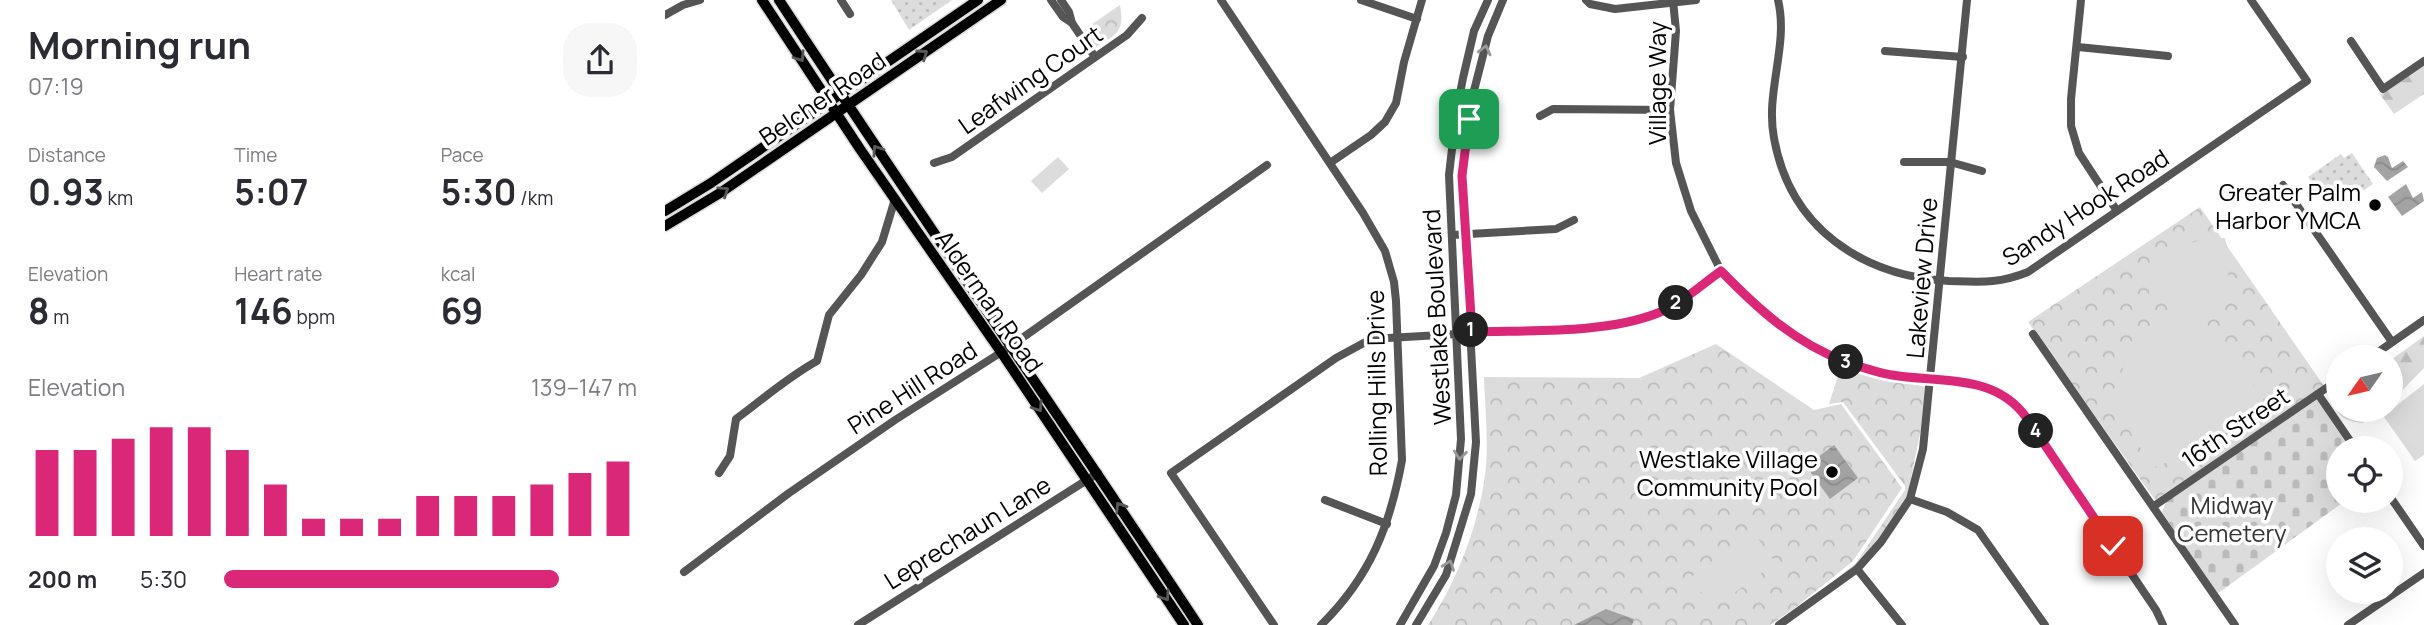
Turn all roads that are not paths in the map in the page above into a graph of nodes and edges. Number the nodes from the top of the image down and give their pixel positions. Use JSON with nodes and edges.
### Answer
{"nodes":[{"id":1,"x":700,"y":0,"type":"edge"},
{"id":2,"x":762,"y":0,"type":"edge"},
{"id":3,"x":779,"y":0,"type":"edge"},
{"id":4,"x":841,"y":0,"type":"edge"},
{"id":5,"x":978,"y":0,"type":"edge"},
{"id":6,"x":1001,"y":0,"type":"edge"},
{"id":7,"x":1051,"y":0,"type":"edge"},
{"id":8,"x":1221,"y":0,"type":"edge"},
{"id":9,"x":1361,"y":0,"type":"edge"},
{"id":10,"x":1422,"y":0,"type":"edge"},
{"id":11,"x":1488,"y":0,"type":"edge"},
{"id":12,"x":1503,"y":0,"type":"edge"},
{"id":13,"x":1586,"y":0,"type":"edge"},
{"id":14,"x":1696,"y":0,"type":"edge"},
{"id":15,"x":1778,"y":0,"type":"edge"},
{"id":16,"x":1967,"y":0,"type":"edge"},
{"id":17,"x":2081,"y":0,"type":"edge"},
{"id":18,"x":2251,"y":0,"type":"edge"},
{"id":19,"x":1673,"y":1,"type":"edge"},
{"id":20,"x":684,"y":2,"type":"edge"},
{"id":21,"x":1062,"y":6,"type":"edge"},
{"id":22,"x":850,"y":14,"type":"dead end"},
{"id":23,"x":665,"y":15,"type":"edge"},
{"id":24,"x":1142,"y":18,"type":"dead end"},
{"id":25,"x":1417,"y":19,"type":"junction"},
{"id":26,"x":2351,"y":41,"type":"dead end"},
{"id":27,"x":2078,"y":47,"type":"junction"},
{"id":28,"x":1885,"y":51,"type":"dead end"},
{"id":29,"x":2168,"y":56,"type":"dead end"},
{"id":30,"x":1095,"y":57,"type":"junction"},
{"id":31,"x":1963,"y":57,"type":"junction"},
{"id":32,"x":2424,"y":61,"type":"edge"},
{"id":33,"x":841,"y":95,"type":"junction"},
{"id":34,"x":831,"y":101,"type":"junction"},
{"id":35,"x":847,"y":107,"type":"junction"},
{"id":36,"x":1670,"y":110,"type":"junction"},
{"id":37,"x":836,"y":113,"type":"junction"},
{"id":38,"x":1539,"y":116,"type":"dead end"},
{"id":39,"x":1904,"y":162,"type":"dead end"},
{"id":40,"x":1951,"y":162,"type":"junction"},
{"id":41,"x":934,"y":163,"type":"dead end"},
{"id":42,"x":1330,"y":163,"type":"junction"},
{"id":43,"x":1267,"y":165,"type":"dead end"},
{"id":44,"x":1982,"y":171,"type":"dead end"},
{"id":45,"x":2283,"y":185,"type":"dead end"},
{"id":46,"x":895,"y":198,"type":"junction"},
{"id":47,"x":665,"y":211,"type":"edge"},
{"id":48,"x":2117,"y":211,"type":"junction"},
{"id":49,"x":1574,"y":220,"type":"dead end"},
{"id":50,"x":665,"y":226,"type":"edge"},
{"id":51,"x":1466,"y":234,"type":"junction"},
{"id":52,"x":1452,"y":235,"type":"junction"},
{"id":53,"x":1721,"y":271,"type":"junction"},
{"id":54,"x":1940,"y":280,"type":"junction"},
{"id":55,"x":2424,"y":320,"type":"edge"},
{"id":56,"x":1472,"y":332,"type":"junction"},
{"id":57,"x":1456,"y":333,"type":"junction"},
{"id":58,"x":2033,"y":334,"type":"dead end"},
{"id":59,"x":1398,"y":336,"type":"junction"},
{"id":60,"x":2392,"y":342,"type":"junction"},
{"id":61,"x":2388,"y":345,"type":"edge"},
{"id":62,"x":1011,"y":346,"type":"junction"},
{"id":63,"x":1001,"y":352,"type":"junction"},
{"id":64,"x":1930,"y":380,"type":"junction"},
{"id":65,"x":2326,"y":388,"type":"edge"},
{"id":66,"x":2318,"y":394,"type":"junction"},
{"id":67,"x":2347,"y":436,"type":"edge"},
{"id":68,"x":719,"y":473,"type":"dead end"},
{"id":69,"x":1098,"y":473,"type":"junction"},
{"id":70,"x":1087,"y":480,"type":"junction"},
{"id":71,"x":1910,"y":499,"type":"junction"},
{"id":72,"x":1325,"y":500,"type":"dead end"},
{"id":73,"x":2154,"y":506,"type":"junction"},
{"id":74,"x":2401,"y":513,"type":"edge"},
{"id":75,"x":1387,"y":524,"type":"junction"},
{"id":76,"x":2424,"y":546,"type":"edge"},
{"id":77,"x":1857,"y":569,"type":"junction"},
{"id":78,"x":684,"y":572,"type":"dead end"},
{"id":79,"x":2424,"y":573,"type":"edge"},
{"id":80,"x":858,"y":625,"type":"edge"},
{"id":81,"x":1184,"y":625,"type":"edge"},
{"id":82,"x":1198,"y":625,"type":"edge"},
{"id":83,"x":1274,"y":625,"type":"edge"},
{"id":84,"x":1321,"y":625,"type":"edge"},
{"id":85,"x":1400,"y":625,"type":"edge"},
{"id":86,"x":1416,"y":625,"type":"edge"},
{"id":87,"x":1779,"y":625,"type":"edge"},
{"id":88,"x":1902,"y":625,"type":"edge"},
{"id":89,"x":2045,"y":625,"type":"edge"},
{"id":90,"x":2163,"y":625,"type":"edge"},
{"id":91,"x":2235,"y":625,"type":"edge"},
{"id":92,"x":2348,"y":625,"type":"edge"}],
"edges":[{"from":1,"to":20,"type":"street"},
{"from":2,"to":34,"type":"main road","name":"Alderman Road","one_way":true},
{"from":3,"to":33,"type":"main road","name":"Alderman Road"},
{"from":4,"to":22,"type":"street"},
{"from":5,"to":33,"type":"main road","name":"Belcher Road"},
{"from":35,"to":6,"type":"main road","name":"Belcher Road","one_way":true},
{"from":7,"to":21,"type":"street"},
{"from":8,"to":42,"type":"street","name":"Rolling Hills Drive"},
{"from":9,"to":25,"type":"street"},
{"from":10,"to":25,"type":"street"},
{"from":11,"to":52,"type":"street","name":"Westlake Boulevard"},
{"from":51,"to":12,"type":"street","name":"Westlake Boulevard","one_way":true},
{"from":13,"to":19,"type":"street"},
{"from":14,"to":19,"type":"street"},
{"from":15,"to":54,"type":"street","name":"Sandy Hook Road"},
{"from":16,"to":31,"type":"street","name":"Lakeview Drive"},
{"from":17,"to":27,"type":"street"},
{"from":18,"to":48,"type":"street","name":"Sandy Hook Road"},
{"from":19,"to":36,"type":"street","name":"Village Way"},
{"from":20,"to":23,"type":"street"},
{"from":21,"to":30,"type":"street"},
{"from":24,"to":30,"type":"street","name":"Leafwing Court"},
{"from":25,"to":42,"type":"street"},
{"from":26,"to":32,"type":"street"},
{"from":27,"to":29,"type":"street"},
{"from":27,"to":48,"type":"street"},
{"from":28,"to":31,"type":"street"},
{"from":30,"to":41,"type":"street","name":"Leafwing Court"},
{"from":31,"to":40,"type":"street","name":"Lakeview Drive"},
{"from":33,"to":34,"type":"main road","name":"Belcher Road"},
{"from":33,"to":35,"type":"main road","name":"Alderman Road"},
{"from":34,"to":37,"type":"main road","name":"Alderman Road"},
{"from":34,"to":47,"type":"main road","name":"Belcher Road"},
{"from":35,"to":37,"type":"main road","name":"Belcher Road"},
{"from":62,"to":35,"type":"main road","name":"Alderman Road","one_way":true},
{"from":36,"to":38,"type":"street"},
{"from":36,"to":53,"type":"street","name":"Village Way"},
{"from":37,"to":46,"type":"main road","name":"Alderman Road"},
{"from":50,"to":37,"type":"main road","name":"Belcher Road","one_way":true},
{"from":39,"to":40,"type":"street"},
{"from":40,"to":44,"type":"street"},
{"from":40,"to":54,"type":"street","name":"Lakeview Drive"},
{"from":42,"to":59,"type":"street","name":"Rolling Hills Drive"},
{"from":43,"to":62,"type":"street","name":"Pine Hill Road"},
{"from":45,"to":60,"type":"street"},
{"from":46,"to":63,"type":"main road","name":"Alderman Road"},
{"from":46,"to":68,"type":"street"},
{"from":48,"to":54,"type":"street","name":"Sandy Hook Road"},
{"from":49,"to":51,"type":"street"},
{"from":51,"to":52,"type":"street"},
{"from":51,"to":56,"type":"street","name":"Westlake Boulevard"},
{"from":52,"to":57,"type":"street","name":"Westlake Boulevard"},
{"from":53,"to":56,"type":"street"},
{"from":53,"to":64,"type":"street","name":"Village Way"},
{"from":54,"to":64,"type":"street","name":"Lakeview Drive"},
{"from":55,"to":60,"type":"street"},
{"from":56,"to":57,"type":"street"},
{"from":86,"to":56,"type":"street","name":"Westlake Boulevard","one_way":true},
{"from":57,"to":59,"type":"street"},
{"from":57,"to":85,"type":"street","name":"Westlake Boulevard","one_way":true},
{"from":58,"to":73,"type":"street"},
{"from":59,"to":75,"type":"street","name":"Rolling Hills Drive"},
{"from":59,"to":83,"type":"street"},
{"from":60,"to":61,"type":"street"},
{"from":62,"to":63,"type":"street","name":"Pine Hill Road"},
{"from":62,"to":69,"type":"main road","name":"Alderman Road"},
{"from":63,"to":70,"type":"main road","name":"Alderman Road","one_way":true},
{"from":63,"to":78,"type":"street","name":"Pine Hill Road"},
{"from":64,"to":71,"type":"street","name":"Lakeview Drive"},
{"from":64,"to":90,"type":"street","name":"Village Way"},
{"from":65,"to":66,"type":"street","name":"16th Street"},
{"from":66,"to":67,"type":"street"},
{"from":66,"to":73,"type":"street","name":"16th Street"},
{"from":69,"to":70,"type":"street","name":"Leprechaun Lane"},
{"from":82,"to":69,"type":"main road","name":"Alderman Road","one_way":true},
{"from":70,"to":80,"type":"street","name":"Leprechaun Lane"},
{"from":70,"to":81,"type":"main road","name":"Alderman Road","one_way":true},
{"from":71,"to":77,"type":"street","name":"Lakeview Drive"},
{"from":71,"to":89,"type":"street"},
{"from":72,"to":75,"type":"street"},
{"from":73,"to":91,"type":"street"},
{"from":74,"to":76,"type":"street"},
{"from":75,"to":84,"type":"street","name":"Rolling Hills Drive"},
{"from":77,"to":87,"type":"street","name":"Lakeview Drive"},
{"from":77,"to":88,"type":"street"},
{"from":79,"to":92,"type":"street"}]}
